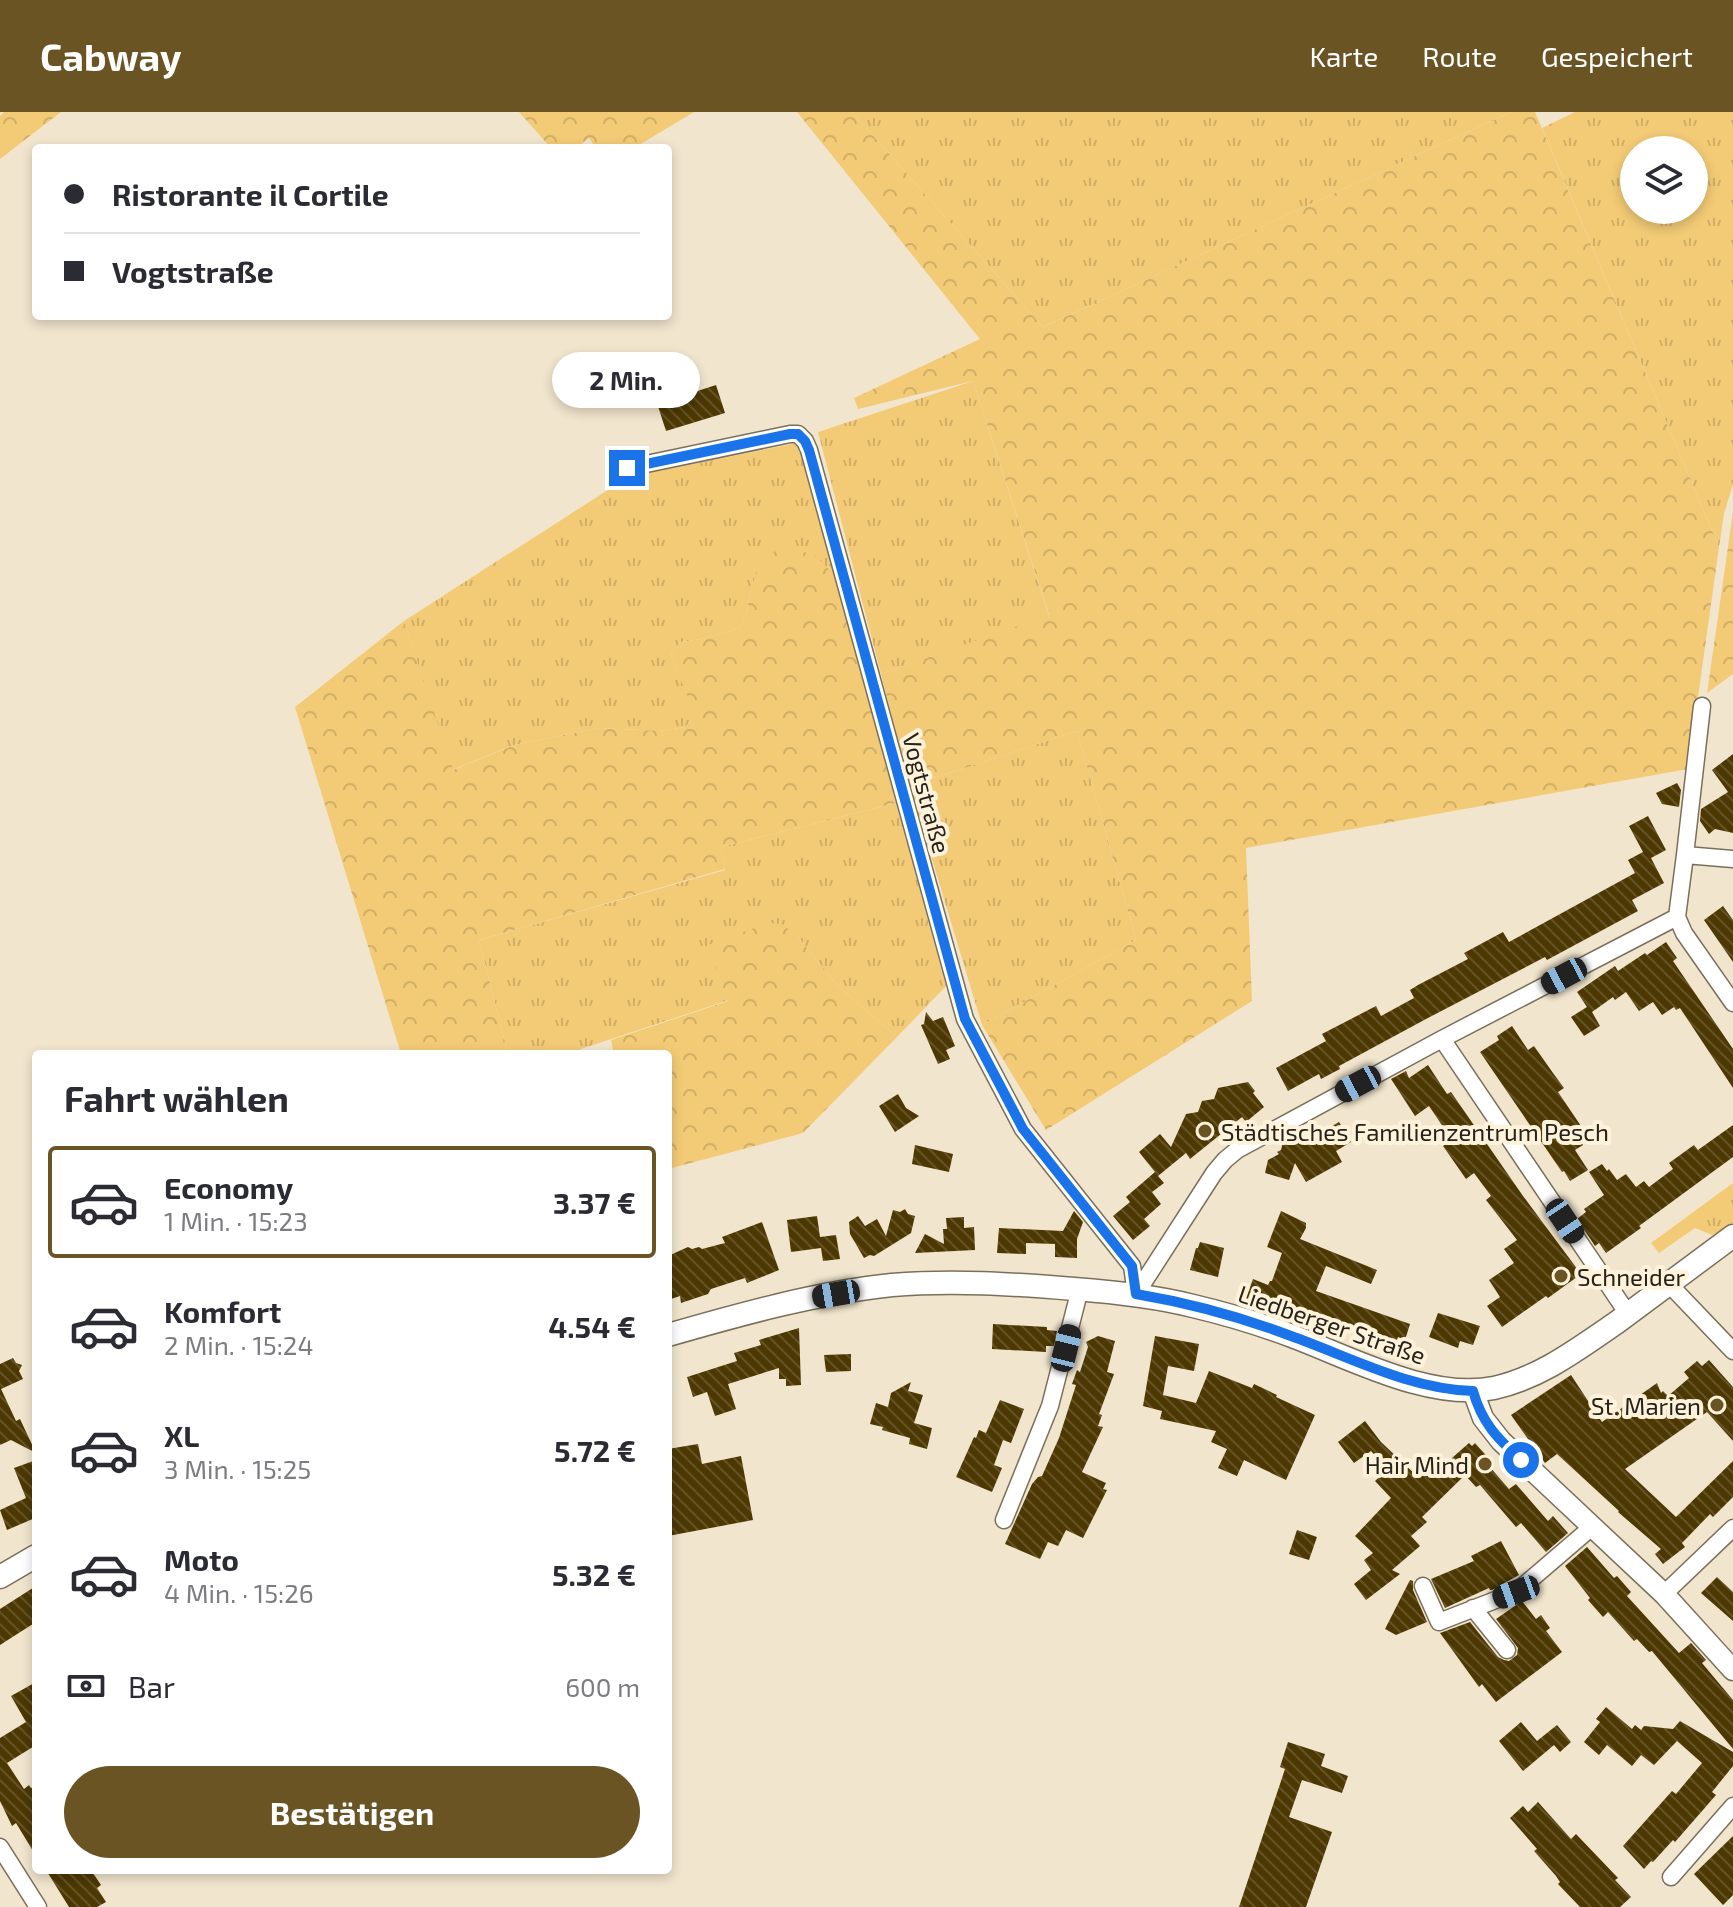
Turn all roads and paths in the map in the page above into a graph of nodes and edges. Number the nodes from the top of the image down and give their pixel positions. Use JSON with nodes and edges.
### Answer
{"nodes":[{"id":1,"x":627,"y":468,"type":"dead end"},
{"id":2,"x":1702,"y":706,"type":"dead end"},
{"id":3,"x":1685,"y":855,"type":"junction"},
{"id":4,"x":1733,"y":859,"type":"edge"},
{"id":5,"x":1677,"y":917,"type":"junction"},
{"id":6,"x":1733,"y":1003,"type":"edge"},
{"id":7,"x":1442,"y":1039,"type":"junction"},
{"id":8,"x":1733,"y":1236,"type":"edge"},
{"id":9,"x":1669,"y":1284,"type":"junction"},
{"id":10,"x":1080,"y":1289,"type":"junction"},
{"id":11,"x":1136,"y":1294,"type":"junction"},
{"id":12,"x":1628,"y":1314,"type":"junction"},
{"id":13,"x":672,"y":1334,"type":"edge"},
{"id":14,"x":1733,"y":1351,"type":"edge"},
{"id":15,"x":1473,"y":1391,"type":"junction"},
{"id":16,"x":1004,"y":1520,"type":"dead end"},
{"id":17,"x":1592,"y":1527,"type":"junction"},
{"id":18,"x":1733,"y":1528,"type":"edge"},
{"id":19,"x":32,"y":1558,"type":"edge"},
{"id":20,"x":0,"y":1577,"type":"edge"},
{"id":21,"x":1423,"y":1586,"type":"dead end"},
{"id":22,"x":1664,"y":1594,"type":"junction"},
{"id":23,"x":1473,"y":1608,"type":"junction"},
{"id":24,"x":1507,"y":1650,"type":"dead end"},
{"id":25,"x":1733,"y":1670,"type":"edge"},
{"id":26,"x":1733,"y":1806,"type":"edge"},
{"id":27,"x":0,"y":1847,"type":"edge"},
{"id":28,"x":1671,"y":1877,"type":"dead end"},
{"id":29,"x":38,"y":1907,"type":"edge"}],
"edges":[{"from":1,"to":11,"type":"street","name":"Vogtstraße"},
{"from":2,"to":3,"type":"street"},
{"from":3,"to":4,"type":"street"},
{"from":3,"to":5,"type":"street"},
{"from":5,"to":6,"type":"street"},
{"from":5,"to":7,"type":"street"},
{"from":7,"to":11,"type":"street"},
{"from":7,"to":12,"type":"street"},
{"from":8,"to":9,"type":"main road","name":"Liedberger Straße"},
{"from":9,"to":12,"type":"main road","name":"Liedberger Straße"},
{"from":9,"to":14,"type":"street"},
{"from":10,"to":11,"type":"main road","name":"Liedberger Straße"},
{"from":10,"to":13,"type":"main road","name":"Liedberger Straße"},
{"from":10,"to":16,"type":"street"},
{"from":11,"to":15,"type":"main road","name":"Liedberger Straße"},
{"from":12,"to":15,"type":"main road","name":"Liedberger Straße"},
{"from":15,"to":17,"type":"street"},
{"from":17,"to":22,"type":"street"},
{"from":17,"to":23,"type":"street"},
{"from":18,"to":22,"type":"street"},
{"from":19,"to":20,"type":"main road"},
{"from":21,"to":23,"type":"street"},
{"from":22,"to":25,"type":"street"},
{"from":23,"to":24,"type":"street"},
{"from":26,"to":28,"type":"street"},
{"from":27,"to":29,"type":"street"}]}
